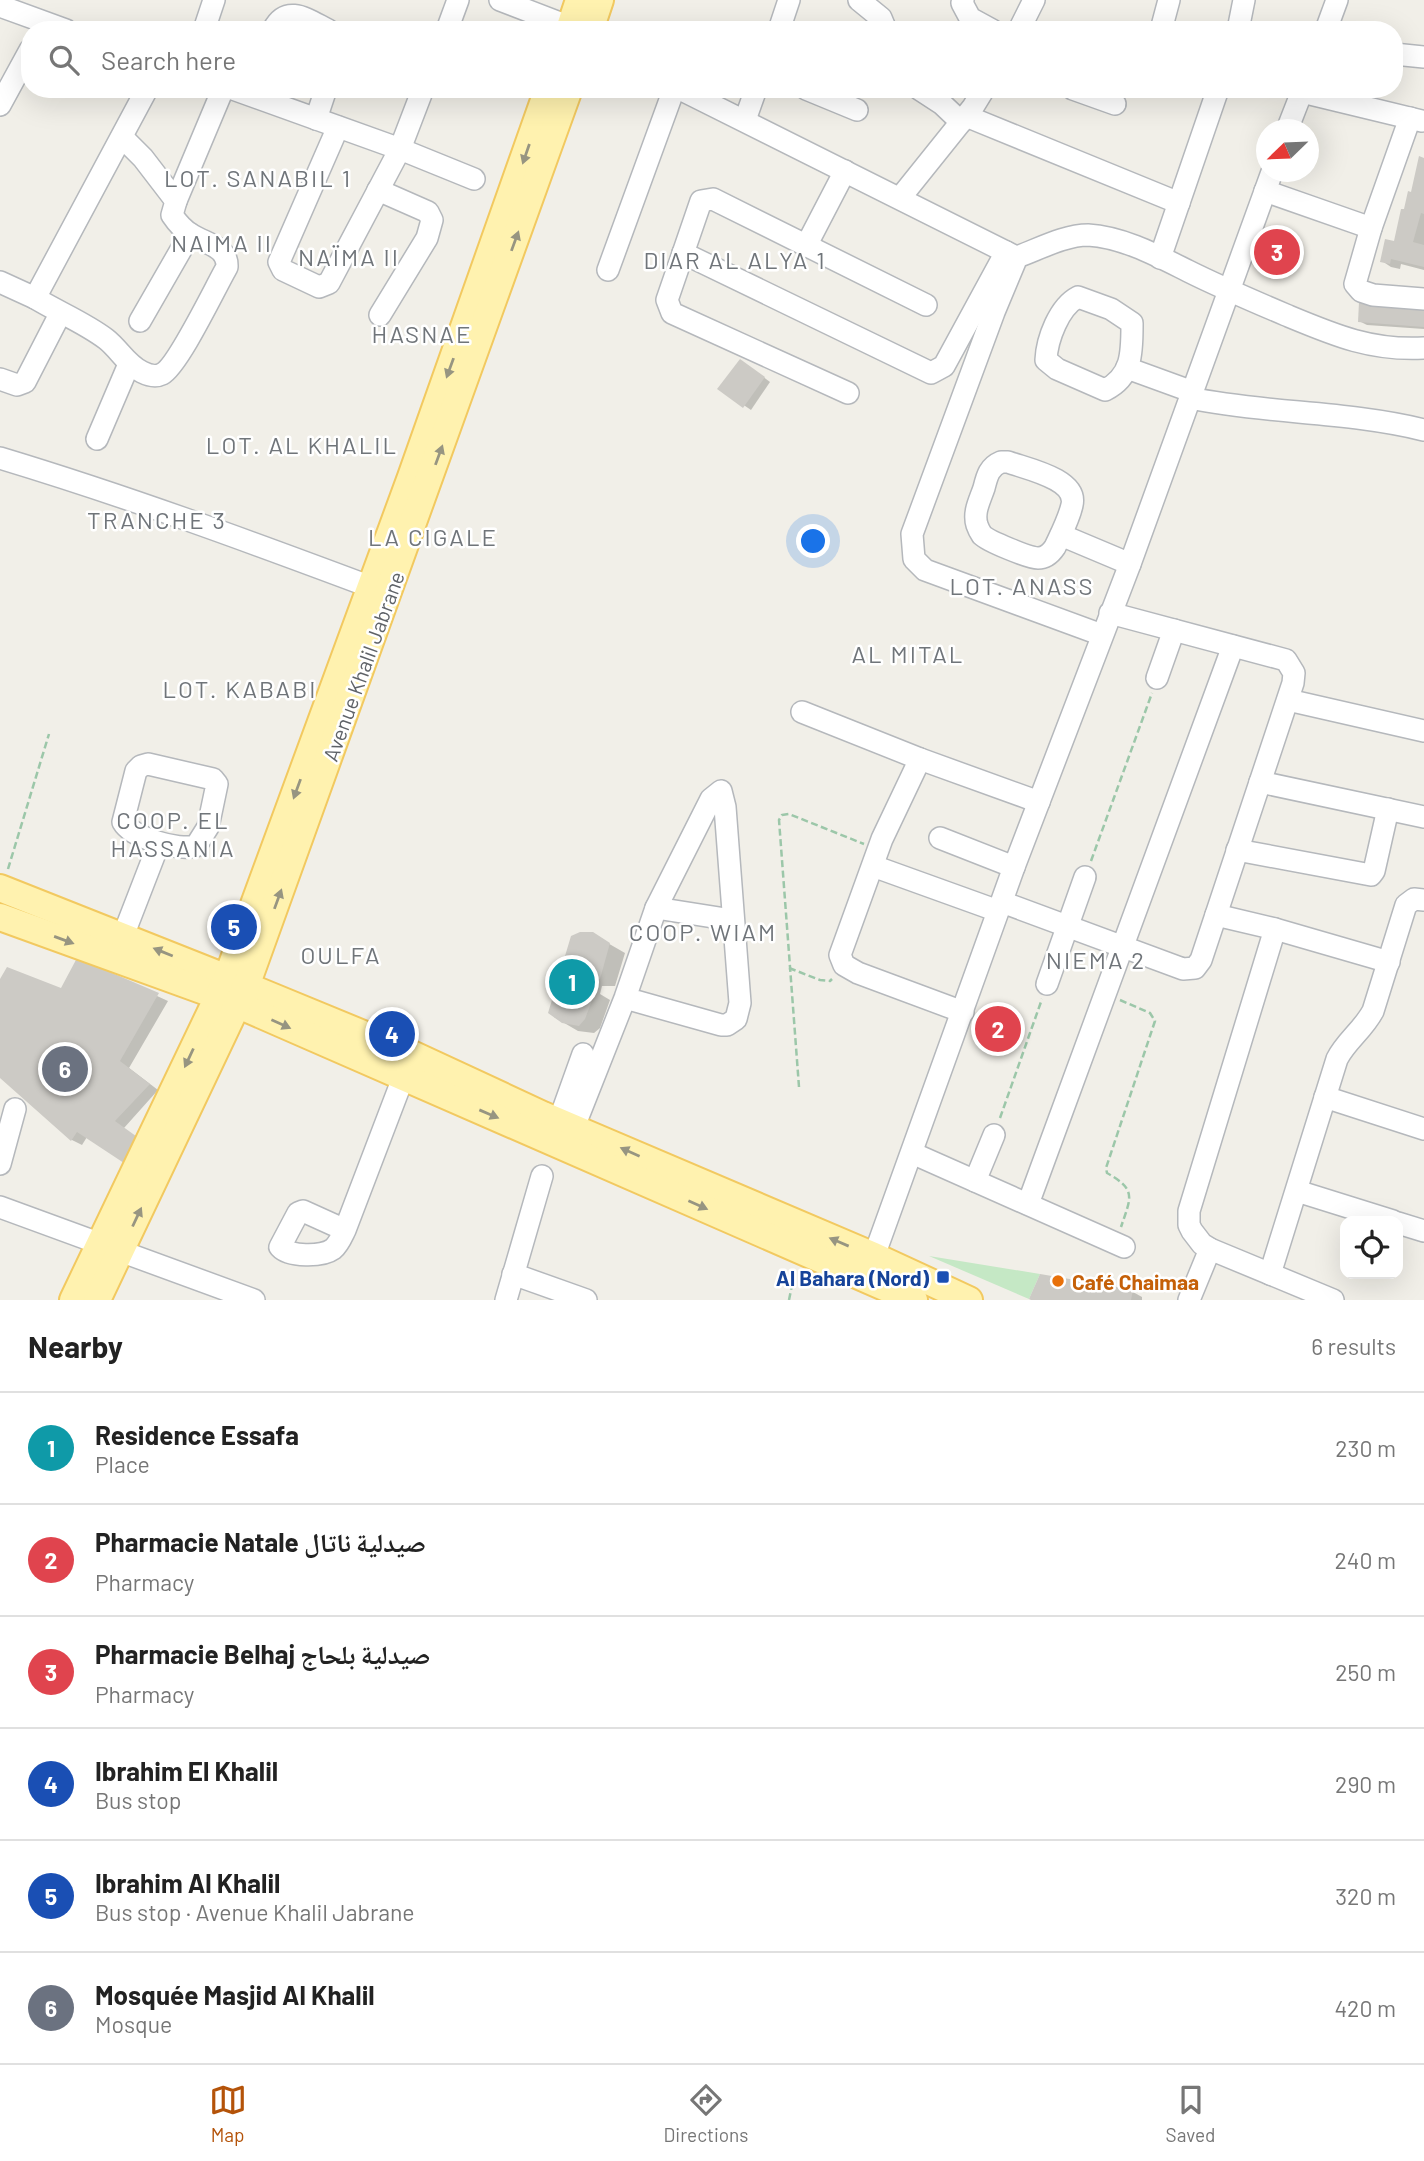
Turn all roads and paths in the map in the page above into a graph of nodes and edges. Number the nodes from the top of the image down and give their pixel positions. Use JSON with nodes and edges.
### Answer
{"nodes":[{"id":1,"x":2,"y":0,"type":"edge"},
{"id":2,"x":214,"y":0,"type":"edge"},
{"id":3,"x":458,"y":0,"type":"edge"},
{"id":4,"x":500,"y":0,"type":"edge"},
{"id":5,"x":579,"y":0,"type":"edge"},
{"id":6,"x":600,"y":0,"type":"edge"},
{"id":7,"x":789,"y":0,"type":"edge"},
{"id":8,"x":859,"y":0,"type":"edge"},
{"id":9,"x":964,"y":0,"type":"edge"},
{"id":10,"x":1034,"y":0,"type":"edge"},
{"id":11,"x":1168,"y":0,"type":"edge"},
{"id":12,"x":1244,"y":0,"type":"edge"},
{"id":13,"x":1338,"y":0,"type":"edge"},
{"id":14,"x":0,"y":6,"type":"edge"},
{"id":15,"x":32,"y":21,"type":"edge"},
{"id":16,"x":207,"y":21,"type":"edge"},
{"id":17,"x":279,"y":21,"type":"edge"},
{"id":18,"x":309,"y":21,"type":"edge"},
{"id":19,"x":450,"y":21,"type":"edge"},
{"id":20,"x":556,"y":21,"type":"edge"},
{"id":21,"x":578,"y":21,"type":"edge"},
{"id":22,"x":583,"y":21,"type":"edge"},
{"id":23,"x":784,"y":21,"type":"edge"},
{"id":24,"x":882,"y":21,"type":"edge"},
{"id":25,"x":977,"y":21,"type":"edge"},
{"id":26,"x":1026,"y":21,"type":"edge"},
{"id":27,"x":1163,"y":21,"type":"edge"},
{"id":28,"x":1240,"y":21,"type":"edge"},
{"id":29,"x":1330,"y":21,"type":"edge"},
{"id":30,"x":1403,"y":55,"type":"edge"},
{"id":31,"x":1424,"y":57,"type":"edge"},
{"id":32,"x":21,"y":66,"type":"edge"},
{"id":33,"x":142,"y":98,"type":"edge"},
{"id":34,"x":219,"y":98,"type":"edge"},
{"id":35,"x":261,"y":98,"type":"edge"},
{"id":36,"x":324,"y":98,"type":"edge"},
{"id":37,"x":420,"y":98,"type":"edge"},
{"id":38,"x":545,"y":98,"type":"edge"},
{"id":39,"x":566,"y":98,"type":"edge"},
{"id":40,"x":671,"y":98,"type":"edge"},
{"id":41,"x":699,"y":98,"type":"edge"},
{"id":42,"x":753,"y":98,"type":"edge"},
{"id":43,"x":828,"y":98,"type":"edge"},
{"id":44,"x":933,"y":98,"type":"edge"},
{"id":45,"x":978,"y":98,"type":"edge"},
{"id":46,"x":1098,"y":98,"type":"edge"},
{"id":47,"x":1215,"y":98,"type":"edge"},
{"id":48,"x":1299,"y":98,"type":"edge"},
{"id":49,"x":1333,"y":98,"type":"edge"},
{"id":50,"x":1115,"y":104,"type":"dead end"},
{"id":51,"x":0,"y":105,"type":"edge"},
{"id":52,"x":857,"y":110,"type":"dead end"},
{"id":53,"x":316,"y":119,"type":"junction"},
{"id":54,"x":964,"y":119,"type":"junction"},
{"id":55,"x":1291,"y":119,"type":"edge"},
{"id":56,"x":745,"y":120,"type":"junction"},
{"id":57,"x":1417,"y":120,"type":"edge"},
{"id":58,"x":338,"y":127,"type":"junction"},
{"id":59,"x":122,"y":137,"type":"junction"},
{"id":60,"x":400,"y":149,"type":"junction"},
{"id":61,"x":845,"y":171,"type":"junction"},
{"id":62,"x":474,"y":179,"type":"dead end"},
{"id":63,"x":1269,"y":182,"type":"edge"},
{"id":64,"x":1271,"y":182,"type":"edge"},
{"id":65,"x":378,"y":190,"type":"junction"},
{"id":66,"x":900,"y":198,"type":"junction"},
{"id":67,"x":176,"y":201,"type":"junction"},
{"id":68,"x":1179,"y":203,"type":"junction"},
{"id":69,"x":1371,"y":228,"type":"junction"},
{"id":70,"x":190,"y":234,"type":"junction"},
{"id":71,"x":806,"y":246,"type":"junction"},
{"id":72,"x":682,"y":253,"type":"junction"},
{"id":73,"x":1012,"y":255,"type":"junction"},
{"id":74,"x":1160,"y":258,"type":"junction"},
{"id":75,"x":608,"y":270,"type":"dead end"},
{"id":76,"x":0,"y":282,"type":"edge"},
{"id":77,"x":1228,"y":290,"type":"junction"},
{"id":78,"x":35,"y":298,"type":"junction"},
{"id":79,"x":1424,"y":299,"type":"edge"},
{"id":80,"x":926,"y":305,"type":"dead end"},
{"id":81,"x":60,"y":314,"type":"junction"},
{"id":82,"x":380,"y":315,"type":"dead end"},
{"id":83,"x":140,"y":321,"type":"dead end"},
{"id":84,"x":1424,"y":348,"type":"edge"},
{"id":85,"x":130,"y":364,"type":"junction"},
{"id":86,"x":1127,"y":368,"type":"junction"},
{"id":87,"x":0,"y":379,"type":"edge"},
{"id":88,"x":848,"y":393,"type":"dead end"},
{"id":89,"x":1191,"y":395,"type":"junction"},
{"id":90,"x":1424,"y":430,"type":"edge"},
{"id":91,"x":97,"y":439,"type":"dead end"},
{"id":92,"x":0,"y":458,"type":"edge"},
{"id":93,"x":1061,"y":534,"type":"junction"},
{"id":94,"x":1130,"y":564,"type":"junction"},
{"id":95,"x":371,"y":587,"type":"junction"},
{"id":96,"x":1110,"y":613,"type":"junction"},
{"id":97,"x":1174,"y":630,"type":"junction"},
{"id":98,"x":1102,"y":635,"type":"junction"},
{"id":99,"x":1233,"y":646,"type":"junction"},
{"id":100,"x":1157,"y":678,"type":"joint"},
{"id":101,"x":1287,"y":701,"type":"junction"},
{"id":102,"x":802,"y":712,"type":"dead end"},
{"id":103,"x":1424,"y":731,"type":"edge"},
{"id":104,"x":49,"y":734,"type":"dead end"},
{"id":105,"x":920,"y":759,"type":"junction"},
{"id":106,"x":1260,"y":782,"type":"junction"},
{"id":107,"x":1039,"y":802,"type":"junction"},
{"id":108,"x":1388,"y":809,"type":"junction"},
{"id":109,"x":1424,"y":817,"type":"edge"},
{"id":110,"x":940,"y":838,"type":"dead end"},
{"id":111,"x":159,"y":843,"type":"junction"},
{"id":112,"x":865,"y":844,"type":"dead end"},
{"id":113,"x":1237,"y":850,"type":"junction"},
{"id":114,"x":873,"y":866,"type":"junction"},
{"id":115,"x":1014,"y":867,"type":"junction"},
{"id":116,"x":1085,"y":877,"type":"joint"},
{"id":117,"x":1,"y":889,"type":"edge"},
{"id":118,"x":1424,"y":900,"type":"edge"},
{"id":119,"x":1000,"y":907,"type":"junction"},
{"id":120,"x":656,"y":908,"type":"junction"},
{"id":121,"x":1216,"y":915,"type":"junction"},
{"id":122,"x":0,"y":917,"type":"edge"},
{"id":123,"x":732,"y":920,"type":"junction"},
{"id":124,"x":1067,"y":927,"type":"junction"},
{"id":125,"x":1275,"y":929,"type":"junction"},
{"id":126,"x":123,"y":936,"type":"junction"},
{"id":127,"x":1123,"y":947,"type":"junction"},
{"id":128,"x":842,"y":960,"type":"junction"},
{"id":129,"x":1389,"y":962,"type":"junction"},
{"id":130,"x":789,"y":967,"type":"junction"},
{"id":131,"x":1047,"y":984,"type":"joint"},
{"id":132,"x":232,"y":991,"type":"junction"},
{"id":133,"x":1106,"y":994,"type":"junction"},
{"id":134,"x":625,"y":998,"type":"junction"},
{"id":135,"x":963,"y":1012,"type":"junction"},
{"id":136,"x":583,"y":1054,"type":"dead end"},
{"id":137,"x":403,"y":1078,"type":"junction"},
{"id":138,"x":799,"y":1087,"type":"dead end"},
{"id":139,"x":1325,"y":1097,"type":"junction"},
{"id":140,"x":15,"y":1109,"type":"dead end"},
{"id":141,"x":566,"y":1124,"type":"junction"},
{"id":142,"x":1424,"y":1129,"type":"edge"},
{"id":143,"x":994,"y":1135,"type":"joint"},
{"id":144,"x":912,"y":1153,"type":"junction"},
{"id":145,"x":0,"y":1164,"type":"edge"},
{"id":146,"x":542,"y":1176,"type":"dead end"},
{"id":147,"x":975,"y":1181,"type":"junction"},
{"id":148,"x":1297,"y":1191,"type":"junction"},
{"id":149,"x":1028,"y":1204,"type":"junction"},
{"id":150,"x":0,"y":1207,"type":"edge"},
{"id":151,"x":1376,"y":1216,"type":"edge"},
{"id":152,"x":1403,"y":1224,"type":"edge"},
{"id":153,"x":345,"y":1230,"type":"dead end"},
{"id":154,"x":1424,"y":1231,"type":"edge"},
{"id":155,"x":1120,"y":1245,"type":"joint"},
{"id":156,"x":111,"y":1248,"type":"junction"},
{"id":157,"x":1210,"y":1249,"type":"junction"},
{"id":158,"x":874,"y":1256,"type":"junction"},
{"id":159,"x":513,"y":1274,"type":"junction"},
{"id":160,"x":1270,"y":1274,"type":"junction"},
{"id":161,"x":792,"y":1285,"type":"dead end"},
{"id":162,"x":199,"y":1291,"type":"edge"},
{"id":163,"x":73,"y":1300,"type":"edge"},
{"id":164,"x":97,"y":1300,"type":"edge"},
{"id":165,"x":254,"y":1300,"type":"edge"},
{"id":166,"x":506,"y":1300,"type":"edge"},
{"id":167,"x":586,"y":1300,"type":"edge"},
{"id":168,"x":790,"y":1300,"type":"edge"},
{"id":169,"x":914,"y":1300,"type":"edge"},
{"id":170,"x":969,"y":1300,"type":"edge"},
{"id":171,"x":1189,"y":1300,"type":"edge"},
{"id":172,"x":1333,"y":1300,"type":"edge"}],
"edges":[{"from":1,"to":14,"type":"street"},
{"from":2,"to":16,"type":"street"},
{"from":3,"to":19,"type":"street"},
{"from":4,"to":20,"type":"street"},
{"from":5,"to":21,"type":"main road"},
{"from":6,"to":22,"type":"main road"},
{"from":7,"to":23,"type":"street"},
{"from":8,"to":24,"type":"street"},
{"from":9,"to":25,"type":"street"},
{"from":10,"to":26,"type":"street"},
{"from":11,"to":27,"type":"street"},
{"from":12,"to":28,"type":"street"},
{"from":13,"to":29,"type":"street"},
{"from":14,"to":15,"type":"street"},
{"from":17,"to":18,"type":"street"},
{"from":30,"to":31,"type":"street"},
{"from":32,"to":51,"type":"street"},
{"from":33,"to":59,"type":"street"},
{"from":34,"to":67,"type":"street"},
{"from":35,"to":53,"type":"street"},
{"from":36,"to":53,"type":"street"},
{"from":37,"to":60,"type":"street"},
{"from":38,"to":95,"type":"main road","name":"Avenue Khalil Jabrane","one_way":true},
{"from":132,"to":39,"type":"main road","name":"Avenue Khalil Jabrane","one_way":true},
{"from":40,"to":75,"type":"street"},
{"from":41,"to":56,"type":"street"},
{"from":42,"to":56,"type":"street"},
{"from":43,"to":52,"type":"street"},
{"from":44,"to":54,"type":"street"},
{"from":45,"to":54,"type":"street"},
{"from":46,"to":50,"type":"street"},
{"from":47,"to":68,"type":"street"},
{"from":48,"to":55,"type":"street"},
{"from":49,"to":57,"type":"street"},
{"from":53,"to":58,"type":"street"},
{"from":54,"to":66,"type":"street"},
{"from":54,"to":68,"type":"street"},
{"from":56,"to":61,"type":"street"},
{"from":57,"to":69,"type":"street"},
{"from":58,"to":60,"type":"street"},
{"from":58,"to":65,"type":"street"},
{"from":59,"to":67,"type":"street"},
{"from":59,"to":78,"type":"street"},
{"from":60,"to":62,"type":"street"},
{"from":60,"to":65,"type":"street"},
{"from":61,"to":66,"type":"street"},
{"from":61,"to":71,"type":"street"},
{"from":63,"to":77,"type":"street"},
{"from":64,"to":69,"type":"street"},
{"from":65,"to":82,"type":"street"},
{"from":66,"to":73,"type":"street"},
{"from":67,"to":70,"type":"street"},
{"from":68,"to":74,"type":"street"},
{"from":69,"to":79,"type":"street"},
{"from":70,"to":83,"type":"street"},
{"from":70,"to":85,"type":"street"},
{"from":71,"to":72,"type":"street"},
{"from":71,"to":80,"type":"street"},
{"from":72,"to":73,"type":"street"},
{"from":72,"to":88,"type":"street"},
{"from":73,"to":74,"type":"street"},
{"from":73,"to":98,"type":"street"},
{"from":74,"to":77,"type":"street"},
{"from":76,"to":78,"type":"street"},
{"from":77,"to":84,"type":"street"},
{"from":77,"to":89,"type":"street"},
{"from":78,"to":81,"type":"street"},
{"from":81,"to":85,"type":"street"},
{"from":81,"to":87,"type":"street"},
{"from":85,"to":91,"type":"street"},
{"from":86,"to":86,"type":"street"},
{"from":86,"to":89,"type":"street"},
{"from":89,"to":90,"type":"street"},
{"from":89,"to":94,"type":"street"},
{"from":92,"to":95,"type":"street"},
{"from":93,"to":93,"type":"street"},
{"from":93,"to":94,"type":"street"},
{"from":94,"to":96,"type":"street"},
{"from":95,"to":132,"type":"main road","name":"Avenue Khalil Jabrane","one_way":true},
{"from":96,"to":97,"type":"street"},
{"from":96,"to":98,"type":"street"},
{"from":97,"to":99,"type":"street"},
{"from":97,"to":100,"type":"street"},
{"from":98,"to":107,"type":"street"},
{"from":99,"to":101,"type":"street"},
{"from":99,"to":127,"type":"street"},
{"from":100,"to":116,"type":"path"},
{"from":101,"to":103,"type":"street"},
{"from":101,"to":106,"type":"street"},
{"from":102,"to":105,"type":"street"},
{"from":104,"to":117,"type":"path"},
{"from":105,"to":107,"type":"street"},
{"from":105,"to":114,"type":"street"},
{"from":106,"to":108,"type":"street"},
{"from":106,"to":113,"type":"street"},
{"from":107,"to":115,"type":"street"},
{"from":108,"to":109,"type":"street"},
{"from":108,"to":113,"type":"street"},
{"from":110,"to":115,"type":"street"},
{"from":111,"to":111,"type":"street"},
{"from":111,"to":126,"type":"street"},
{"from":112,"to":130,"type":"path"},
{"from":113,"to":121,"type":"street"},
{"from":114,"to":119,"type":"street"},
{"from":114,"to":128,"type":"street"},
{"from":115,"to":119,"type":"street"},
{"from":116,"to":124,"type":"street"},
{"from":117,"to":126,"type":"main road"},
{"from":118,"to":129,"type":"street"},
{"from":119,"to":124,"type":"street"},
{"from":119,"to":135,"type":"street"},
{"from":120,"to":123,"type":"street"},
{"from":120,"to":123,"type":"street"},
{"from":120,"to":134,"type":"street"},
{"from":121,"to":125,"type":"street"},
{"from":121,"to":127,"type":"street"},
{"from":122,"to":132,"type":"main road","one_way":true},
{"from":123,"to":134,"type":"street"},
{"from":124,"to":127,"type":"street"},
{"from":124,"to":131,"type":"street"},
{"from":125,"to":129,"type":"street"},
{"from":125,"to":157,"type":"street"},
{"from":132,"to":126,"type":"main road","one_way":true},
{"from":127,"to":133,"type":"street"},
{"from":128,"to":130,"type":"path"},
{"from":128,"to":135,"type":"street"},
{"from":129,"to":139,"type":"street"},
{"from":130,"to":138,"type":"path"},
{"from":131,"to":143,"type":"path"},
{"from":132,"to":137,"type":"main road","one_way":true},
{"from":132,"to":141,"type":"main road"},
{"from":132,"to":156,"type":"main road"},
{"from":133,"to":149,"type":"street"},
{"from":133,"to":155,"type":"path"},
{"from":134,"to":141,"type":"street"},
{"from":135,"to":144,"type":"street"},
{"from":136,"to":141,"type":"street"},
{"from":137,"to":153,"type":"street"},
{"from":137,"to":169,"type":"main road","one_way":true},
{"from":139,"to":142,"type":"street"},
{"from":139,"to":148,"type":"street"},
{"from":140,"to":145,"type":"street"},
{"from":158,"to":141,"type":"main road","one_way":true},
{"from":143,"to":147,"type":"street"},
{"from":144,"to":147,"type":"street"},
{"from":144,"to":158,"type":"street"},
{"from":146,"to":159,"type":"street"},
{"from":147,"to":149,"type":"street"},
{"from":148,"to":151,"type":"street"},
{"from":148,"to":160,"type":"street"},
{"from":149,"to":155,"type":"street"},
{"from":150,"to":156,"type":"street"},
{"from":152,"to":154,"type":"street"},
{"from":156,"to":162,"type":"street"},
{"from":156,"to":163,"type":"main road"},
{"from":156,"to":164,"type":"main road"},
{"from":157,"to":160,"type":"street"},
{"from":157,"to":171,"type":"street"},
{"from":158,"to":170,"type":"main road"},
{"from":159,"to":166,"type":"street"},
{"from":159,"to":167,"type":"street"},
{"from":160,"to":172,"type":"street"},
{"from":161,"to":168,"type":"path"},
{"from":162,"to":165,"type":"street"}]}
